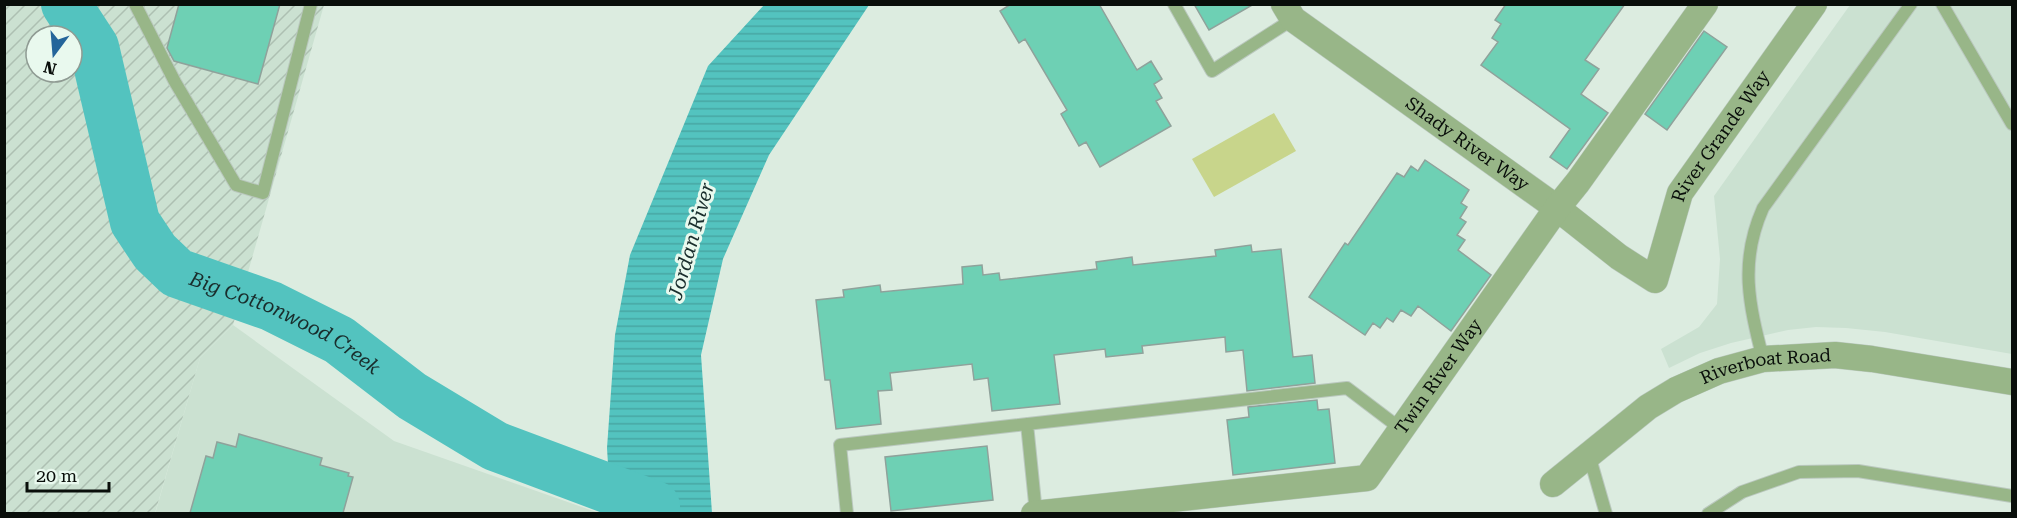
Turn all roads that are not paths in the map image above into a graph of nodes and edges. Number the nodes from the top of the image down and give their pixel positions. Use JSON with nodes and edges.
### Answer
{"nodes":[{"id":1,"x":311,"y":4,"type":"edge"},
{"id":2,"x":1174,"y":4,"type":"edge"},
{"id":3,"x":1705,"y":4,"type":"edge"},
{"id":4,"x":1814,"y":4,"type":"edge"},
{"id":5,"x":1911,"y":4,"type":"edge"},
{"id":6,"x":1942,"y":4,"type":"edge"},
{"id":7,"x":136,"y":5,"type":"edge"},
{"id":8,"x":1288,"y":12,"type":"edge"},
{"id":9,"x":2013,"y":124,"type":"edge"},
{"id":10,"x":1557,"y":208,"type":"junction"},
{"id":11,"x":1655,"y":280,"type":"joint"},
{"id":12,"x":1763,"y":359,"type":"junction"},
{"id":13,"x":2013,"y":382,"type":"edge"},
{"id":14,"x":1027,"y":424,"type":"junction"},
{"id":15,"x":1401,"y":429,"type":"junction"},
{"id":16,"x":1589,"y":455,"type":"junction"},
{"id":17,"x":1553,"y":484,"type":"dead end"},
{"id":18,"x":2013,"y":496,"type":"edge"},
{"id":19,"x":847,"y":513,"type":"edge"},
{"id":20,"x":1035,"y":513,"type":"edge"},
{"id":21,"x":1606,"y":513,"type":"edge"},
{"id":22,"x":1708,"y":513,"type":"edge"}],
"edges":[{"from":1,"to":7,"type":"lane"},
{"from":2,"to":8,"type":"lane"},
{"from":3,"to":10,"type":"street","name":"Twin River Way"},
{"from":4,"to":11,"type":"street","name":"River Grande Way"},
{"from":5,"to":12,"type":"lane"},
{"from":6,"to":9,"type":"lane"},
{"from":8,"to":10,"type":"street","name":"Shady River Way"},
{"from":10,"to":11,"type":"street","name":"Shady River Way"},
{"from":10,"to":15,"type":"street","name":"Twin River Way"},
{"from":12,"to":13,"type":"street","name":"Riverboat Road"},
{"from":12,"to":16,"type":"street","name":"Riverboat Road"},
{"from":14,"to":15,"type":"lane"},
{"from":14,"to":19,"type":"lane"},
{"from":14,"to":20,"type":"lane"},
{"from":15,"to":20,"type":"street","name":"Twin River Way"},
{"from":16,"to":17,"type":"street","name":"Riverboat Road"},
{"from":16,"to":21,"type":"lane"},
{"from":18,"to":22,"type":"lane"}]}
